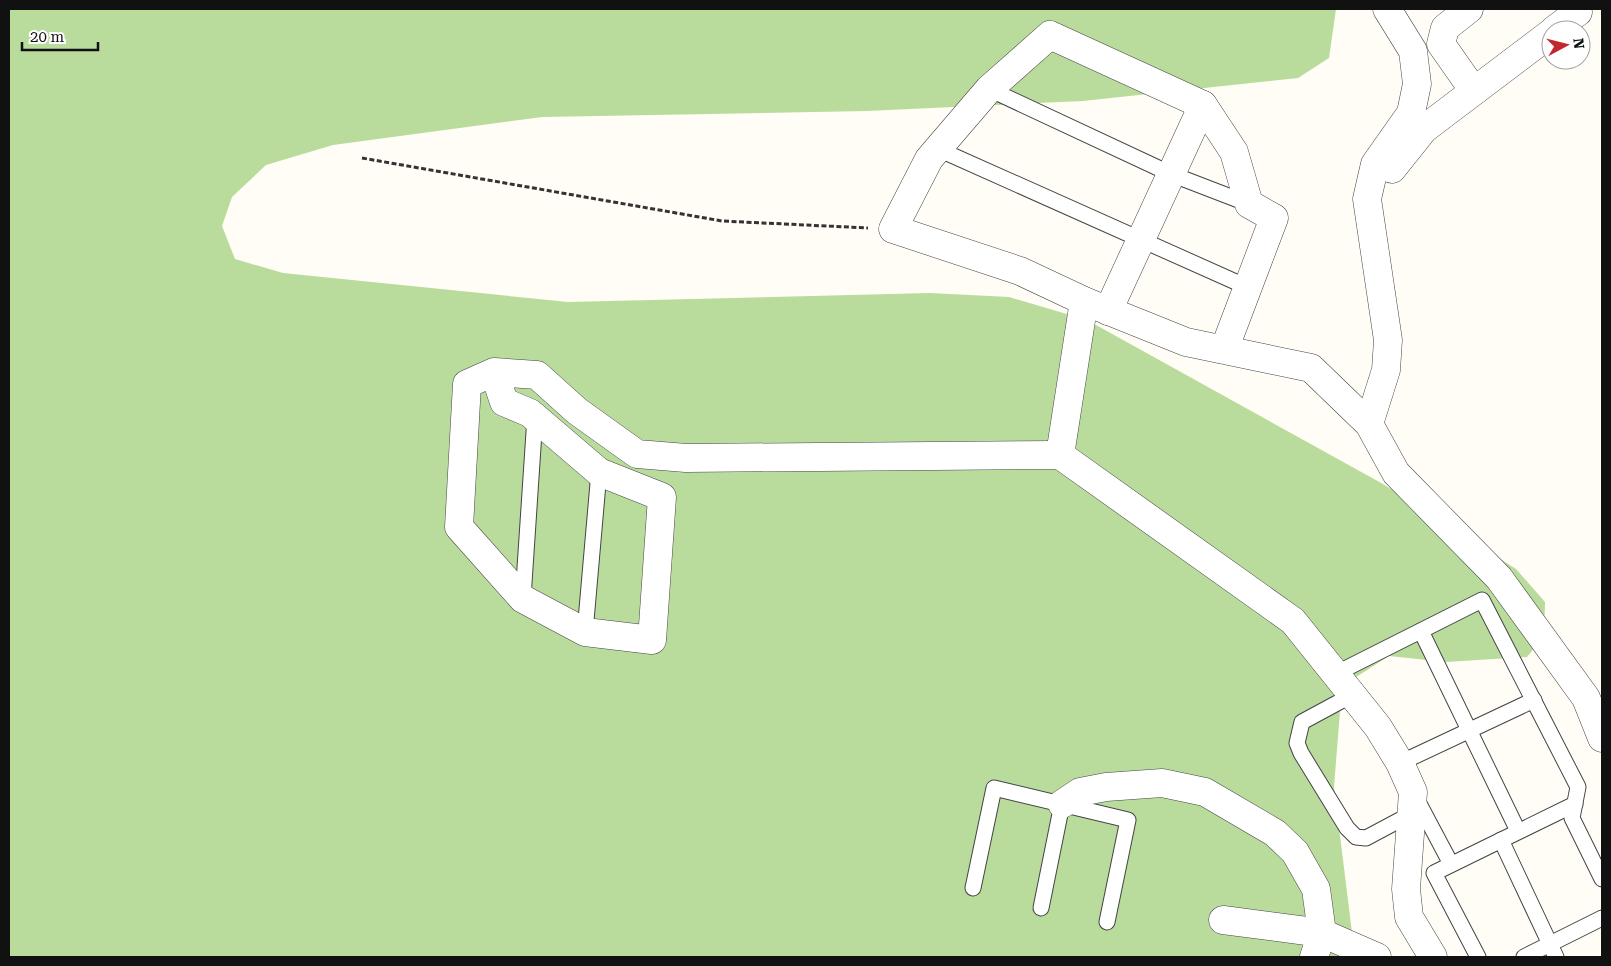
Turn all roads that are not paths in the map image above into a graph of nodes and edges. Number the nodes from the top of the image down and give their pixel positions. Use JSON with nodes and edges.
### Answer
{"nodes":[{"id":1,"x":1387,"y":9,"type":"edge"},
{"id":2,"x":1469,"y":9,"type":"edge"},
{"id":3,"x":1576,"y":9,"type":"edge"},
{"id":4,"x":1567,"y":20,"type":"edge"},
{"id":5,"x":1541,"y":41,"type":"edge"},
{"id":6,"x":989,"y":89,"type":"junction"},
{"id":7,"x":1474,"y":91,"type":"junction"},
{"id":8,"x":1203,"y":105,"type":"junction"},
{"id":9,"x":938,"y":148,"type":"junction"},
{"id":10,"x":1171,"y":174,"type":"junction"},
{"id":11,"x":1367,"y":199,"type":"junction"},
{"id":12,"x":1250,"y":204,"type":"junction"},
{"id":13,"x":1140,"y":240,"type":"junction"},
{"id":14,"x":1247,"y":287,"type":"junction"},
{"id":15,"x":1084,"y":301,"type":"junction"},
{"id":16,"x":1108,"y":311,"type":"junction"},
{"id":17,"x":1224,"y":350,"type":"junction"},
{"id":18,"x":494,"y":372,"type":"junction"},
{"id":19,"x":536,"y":418,"type":"junction"},
{"id":20,"x":1370,"y":424,"type":"junction"},
{"id":21,"x":1060,"y":455,"type":"junction"},
{"id":22,"x":599,"y":472,"type":"junction"},
{"id":23,"x":523,"y":599,"type":"junction"},
{"id":24,"x":1421,"y":630,"type":"junction"},
{"id":25,"x":585,"y":632,"type":"junction"},
{"id":26,"x":1336,"y":674,"type":"junction"},
{"id":27,"x":1352,"y":695,"type":"junction"},
{"id":28,"x":1534,"y":700,"type":"junction"},
{"id":29,"x":1470,"y":730,"type":"junction"},
{"id":30,"x":1602,"y":738,"type":"edge"},
{"id":31,"x":1400,"y":763,"type":"junction"},
{"id":32,"x":1412,"y":803,"type":"junction"},
{"id":33,"x":1062,"y":804,"type":"junction"},
{"id":34,"x":1575,"y":804,"type":"junction"},
{"id":35,"x":1518,"y":831,"type":"junction"},
{"id":36,"x":1501,"y":840,"type":"junction"},
{"id":37,"x":1450,"y":864,"type":"junction"},
{"id":38,"x":1434,"y":873,"type":"junction"},
{"id":39,"x":1602,"y":879,"type":"edge"},
{"id":40,"x":973,"y":888,"type":"dead end"},
{"id":41,"x":1406,"y":889,"type":"junction"},
{"id":42,"x":1041,"y":908,"type":"dead end"},
{"id":43,"x":1602,"y":918,"type":"edge"},
{"id":44,"x":1224,"y":920,"type":"dead end"},
{"id":45,"x":1107,"y":922,"type":"dead end"},
{"id":46,"x":1318,"y":945,"type":"edge"},
{"id":47,"x":1553,"y":951,"type":"edge"},
{"id":48,"x":1377,"y":957,"type":"edge"},
{"id":49,"x":1433,"y":957,"type":"edge"},
{"id":50,"x":1478,"y":957,"type":"edge"},
{"id":51,"x":1524,"y":957,"type":"edge"}],
"edges":[{"from":1,"to":11,"type":"street"},
{"from":2,"to":7,"type":"street"},
{"from":3,"to":4,"type":"street"},
{"from":5,"to":7,"type":"street"},
{"from":6,"to":8,"type":"street"},
{"from":6,"to":9,"type":"street"},
{"from":6,"to":10,"type":"lane"},
{"from":7,"to":11,"type":"street"},
{"from":8,"to":10,"type":"street"},
{"from":8,"to":12,"type":"street"},
{"from":9,"to":13,"type":"lane"},
{"from":9,"to":15,"type":"street"},
{"from":10,"to":12,"type":"lane"},
{"from":10,"to":13,"type":"street"},
{"from":11,"to":20,"type":"street"},
{"from":12,"to":14,"type":"street"},
{"from":13,"to":14,"type":"lane"},
{"from":13,"to":16,"type":"street"},
{"from":14,"to":17,"type":"street"},
{"from":15,"to":16,"type":"street"},
{"from":15,"to":21,"type":"street"},
{"from":16,"to":17,"type":"street"},
{"from":17,"to":20,"type":"street"},
{"from":18,"to":19,"type":"street"},
{"from":18,"to":21,"type":"street"},
{"from":18,"to":23,"type":"street"},
{"from":19,"to":22,"type":"street"},
{"from":19,"to":23,"type":"lane"},
{"from":20,"to":30,"type":"street"},
{"from":21,"to":26,"type":"street"},
{"from":22,"to":25,"type":"lane"},
{"from":22,"to":25,"type":"street"},
{"from":23,"to":25,"type":"street"},
{"from":24,"to":26,"type":"lane"},
{"from":24,"to":28,"type":"lane"},
{"from":24,"to":29,"type":"lane"},
{"from":26,"to":27,"type":"street"},
{"from":27,"to":31,"type":"street"},
{"from":27,"to":32,"type":"lane"},
{"from":28,"to":29,"type":"lane"},
{"from":28,"to":34,"type":"lane"},
{"from":29,"to":31,"type":"lane"},
{"from":29,"to":35,"type":"lane"},
{"from":31,"to":32,"type":"street"},
{"from":32,"to":37,"type":"lane"},
{"from":32,"to":41,"type":"street"},
{"from":33,"to":40,"type":"lane"},
{"from":33,"to":42,"type":"lane"},
{"from":33,"to":45,"type":"lane"},
{"from":33,"to":46,"type":"street"},
{"from":34,"to":35,"type":"lane"},
{"from":34,"to":39,"type":"lane"},
{"from":35,"to":36,"type":"lane"},
{"from":36,"to":37,"type":"lane"},
{"from":36,"to":47,"type":"lane"},
{"from":37,"to":38,"type":"lane"},
{"from":38,"to":41,"type":"lane"},
{"from":38,"to":50,"type":"lane"},
{"from":41,"to":49,"type":"street"},
{"from":43,"to":47,"type":"lane"},
{"from":44,"to":46,"type":"street"},
{"from":46,"to":48,"type":"street"},
{"from":47,"to":51,"type":"lane"}]}
